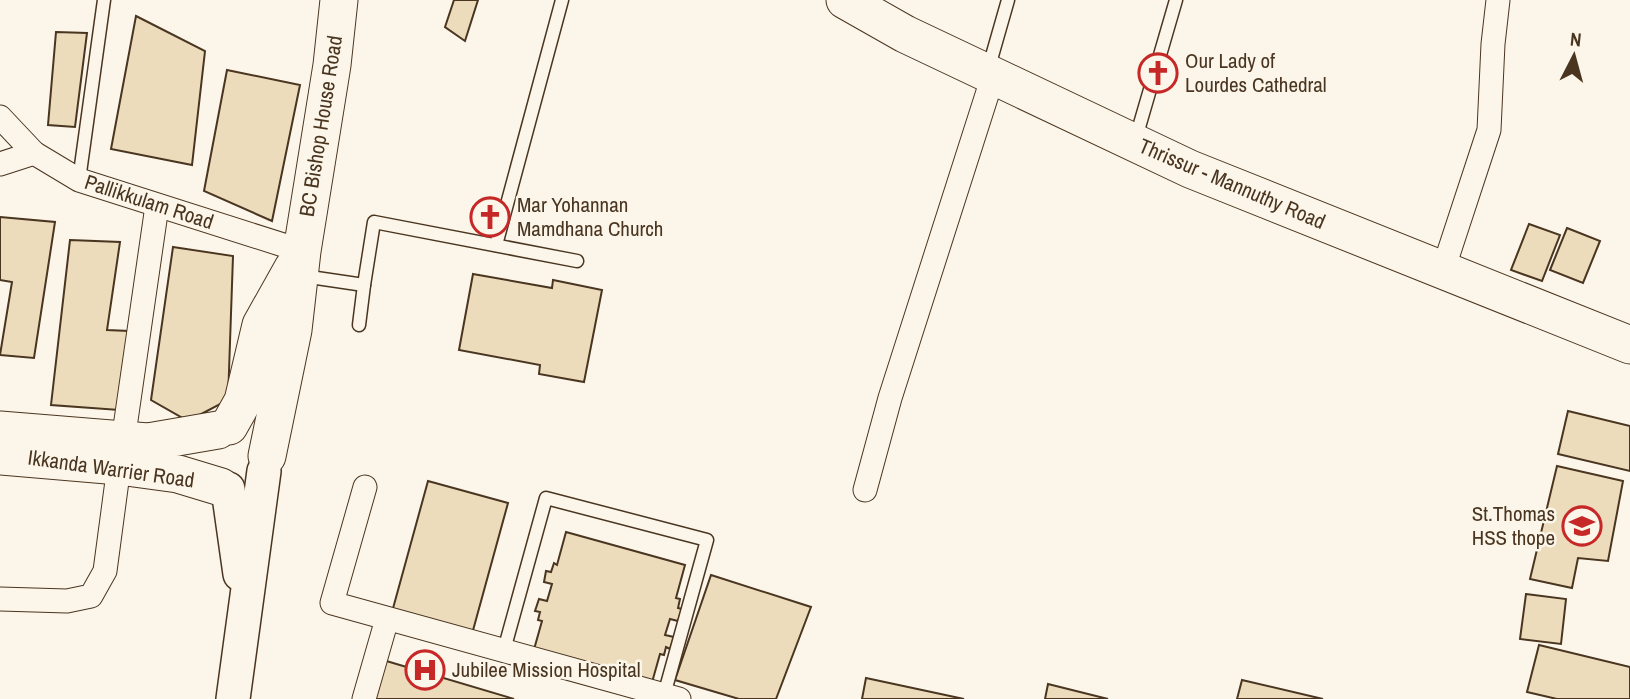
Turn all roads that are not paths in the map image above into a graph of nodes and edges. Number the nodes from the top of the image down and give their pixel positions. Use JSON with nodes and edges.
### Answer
{"nodes":[{"id":1,"x":104,"y":0,"type":"edge"},
{"id":2,"x":339,"y":0,"type":"edge"},
{"id":3,"x":562,"y":0,"type":"edge"},
{"id":4,"x":845,"y":0,"type":"edge"},
{"id":5,"x":1007,"y":0,"type":"edge"},
{"id":6,"x":1176,"y":0,"type":"edge"},
{"id":7,"x":1498,"y":0,"type":"edge"},
{"id":8,"x":990,"y":75,"type":"junction"},
{"id":9,"x":0,"y":117,"type":"edge"},
{"id":10,"x":1134,"y":143,"type":"junction"},
{"id":11,"x":34,"y":153,"type":"junction"},
{"id":12,"x":0,"y":164,"type":"edge"},
{"id":13,"x":79,"y":180,"type":"junction"},
{"id":14,"x":157,"y":206,"type":"junction"},
{"id":15,"x":496,"y":245,"type":"junction"},
{"id":16,"x":577,"y":261,"type":"dead end"},
{"id":17,"x":301,"y":263,"type":"junction"},
{"id":18,"x":1443,"y":270,"type":"junction"},
{"id":19,"x":364,"y":285,"type":"junction"},
{"id":20,"x":359,"y":325,"type":"dead end"},
{"id":21,"x":1630,"y":345,"type":"edge"},
{"id":22,"x":223,"y":428,"type":"junction"},
{"id":23,"x":0,"y":430,"type":"edge"},
{"id":24,"x":121,"y":454,"type":"junction"},
{"id":25,"x":0,"y":456,"type":"edge"},
{"id":26,"x":266,"y":464,"type":"junction"},
{"id":27,"x":365,"y":487,"type":"dead end"},
{"id":28,"x":225,"y":488,"type":"junction"},
{"id":29,"x":865,"y":489,"type":"dead end"},
{"id":30,"x":0,"y":599,"type":"edge"},
{"id":31,"x":246,"y":611,"type":"junction"},
{"id":32,"x":387,"y":619,"type":"junction"},
{"id":33,"x":504,"y":650,"type":"junction"},
{"id":34,"x":672,"y":697,"type":"edge"},
{"id":35,"x":236,"y":698,"type":"edge"},
{"id":36,"x":363,"y":699,"type":"edge"}],
"edges":[{"from":1,"to":13,"type":"lane"},
{"from":2,"to":17,"type":"main road","name":"BC Bishop House Road"},
{"from":3,"to":15,"type":"lane"},
{"from":4,"to":8,"type":"main road","name":"Thrissur - Mannuthy Road"},
{"from":5,"to":8,"type":"lane"},
{"from":6,"to":10,"type":"lane"},
{"from":7,"to":18,"type":"street"},
{"from":8,"to":10,"type":"main road","name":"Thrissur - Mannuthy Road"},
{"from":8,"to":29,"type":"street"},
{"from":9,"to":11,"type":"street","name":"Pallikkulam Road"},
{"from":10,"to":18,"type":"main road","name":"Thrissur - Mannuthy Road"},
{"from":11,"to":12,"type":"street"},
{"from":11,"to":13,"type":"street","name":"Pallikkulam Road"},
{"from":13,"to":14,"type":"street","name":"Pallikkulam Road"},
{"from":14,"to":17,"type":"street","name":"Pallikkulam Road"},
{"from":14,"to":24,"type":"street"},
{"from":15,"to":16,"type":"lane"},
{"from":15,"to":19,"type":"lane"},
{"from":17,"to":19,"type":"lane"},
{"from":17,"to":22,"type":"main road"},
{"from":17,"to":26,"type":"main road","name":"BC Bishop House Road"},
{"from":18,"to":21,"type":"main road","name":"Thrissur - Mannuthy Road"},
{"from":19,"to":20,"type":"lane"},
{"from":22,"to":24,"type":"main road","name":"Ikkanda Warrier Road"},
{"from":22,"to":26,"type":"main road"},
{"from":22,"to":28,"type":"main road"},
{"from":23,"to":24,"type":"main road","name":"Ikkanda Warrier Road"},
{"from":24,"to":25,"type":"main road","name":"Ikkanda Warrier Road"},
{"from":24,"to":28,"type":"main road","name":"Ikkanda Warrier Road"},
{"from":24,"to":30,"type":"street"},
{"from":26,"to":28,"type":"main road"},
{"from":26,"to":31,"type":"main road"},
{"from":27,"to":32,"type":"street"},
{"from":28,"to":31,"type":"main road"},
{"from":31,"to":35,"type":"main road"},
{"from":32,"to":33,"type":"street"},
{"from":32,"to":36,"type":"street"},
{"from":33,"to":34,"type":"street"},
{"from":33,"to":34,"type":"lane"}]}
